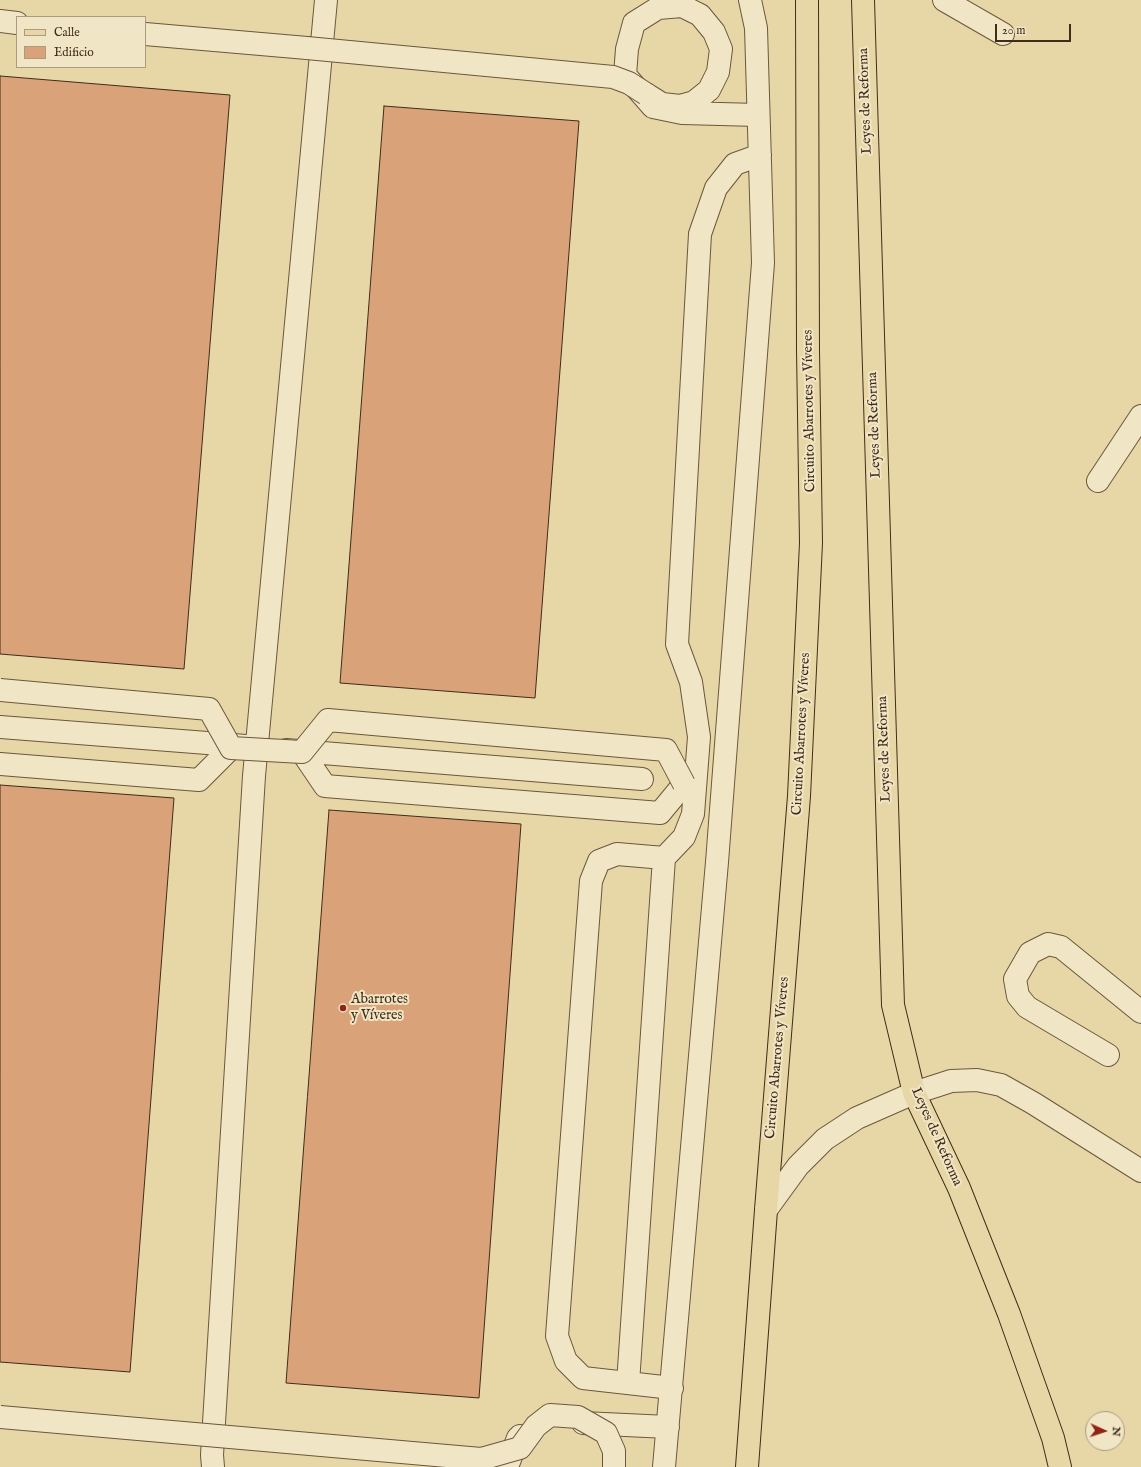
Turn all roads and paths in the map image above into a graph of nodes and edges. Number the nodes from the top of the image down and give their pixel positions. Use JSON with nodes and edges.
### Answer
{"nodes":[{"id":1,"x":326,"y":0,"type":"edge"},
{"id":2,"x":750,"y":0,"type":"edge"},
{"id":3,"x":807,"y":0,"type":"edge"},
{"id":4,"x":863,"y":0,"type":"edge"},
{"id":5,"x":944,"y":0,"type":"edge"},
{"id":6,"x":0,"y":21,"type":"edge"},
{"id":7,"x":16,"y":23,"type":"edge"},
{"id":8,"x":146,"y":34,"type":"edge"},
{"id":9,"x":1003,"y":34,"type":"dead end"},
{"id":10,"x":637,"y":88,"type":"edge"},
{"id":11,"x":637,"y":88,"type":"edge"},
{"id":12,"x":637,"y":88,"type":"edge"},
{"id":13,"x":637,"y":88,"type":"edge"},
{"id":14,"x":758,"y":115,"type":"junction"},
{"id":15,"x":760,"y":155,"type":"junction"},
{"id":16,"x":1141,"y":416,"type":"edge"},
{"id":17,"x":1098,"y":481,"type":"dead end"},
{"id":18,"x":0,"y":690,"type":"edge"},
{"id":19,"x":0,"y":727,"type":"edge"},
{"id":20,"x":257,"y":747,"type":"junction"},
{"id":21,"x":231,"y":748,"type":"junction"},
{"id":22,"x":302,"y":752,"type":"junction"},
{"id":23,"x":0,"y":764,"type":"edge"},
{"id":24,"x":642,"y":779,"type":"dead end"},
{"id":25,"x":664,"y":858,"type":"junction"},
{"id":26,"x":1141,"y":1012,"type":"edge"},
{"id":27,"x":1108,"y":1055,"type":"dead end"},
{"id":28,"x":914,"y":1093,"type":"junction"},
{"id":29,"x":1141,"y":1171,"type":"edge"},
{"id":30,"x":766,"y":1210,"type":"junction"},
{"id":31,"x":628,"y":1383,"type":"junction"},
{"id":32,"x":672,"y":1388,"type":"junction"},
{"id":33,"x":0,"y":1417,"type":"edge"},
{"id":34,"x":668,"y":1427,"type":"junction"},
{"id":35,"x":213,"y":1467,"type":"edge"},
{"id":36,"x":507,"y":1467,"type":"edge"},
{"id":37,"x":614,"y":1467,"type":"edge"},
{"id":38,"x":664,"y":1467,"type":"edge"},
{"id":39,"x":747,"y":1467,"type":"edge"},
{"id":40,"x":1060,"y":1467,"type":"edge"}],
"edges":[{"from":1,"to":20,"type":"street"},
{"from":2,"to":14,"type":"street"},
{"from":3,"to":30,"type":"main road","name":"Circuito Abarrotes y Víveres"},
{"from":4,"to":28,"type":"main road","name":"Leyes de Reforma"},
{"from":5,"to":9,"type":"street"},
{"from":6,"to":7,"type":"street"},
{"from":8,"to":10,"type":"street","bridge":true},
{"from":11,"to":12,"type":"street","bridge":true},
{"from":13,"to":14,"type":"street","bridge":true},
{"from":14,"to":15,"type":"street"},
{"from":15,"to":25,"type":"street"},
{"from":15,"to":32,"type":"street"},
{"from":16,"to":17,"type":"street"},
{"from":18,"to":21,"type":"street","bridge":true},
{"from":19,"to":20,"type":"street"},
{"from":20,"to":24,"type":"street"},
{"from":20,"to":35,"type":"street"},
{"from":21,"to":22,"type":"street","bridge":true},
{"from":21,"to":23,"type":"street"},
{"from":22,"to":22,"type":"street","bridge":true},
{"from":25,"to":31,"type":"street"},
{"from":25,"to":31,"type":"street"},
{"from":26,"to":27,"type":"street"},
{"from":28,"to":29,"type":"street"},
{"from":28,"to":30,"type":"street"},
{"from":28,"to":40,"type":"main road","name":"Leyes de Reforma"},
{"from":30,"to":39,"type":"main road","name":"Circuito Abarrotes y Víveres"},
{"from":31,"to":32,"type":"street"},
{"from":32,"to":34,"type":"street"},
{"from":33,"to":37,"type":"street","bridge":true},
{"from":34,"to":36,"type":"street"},
{"from":34,"to":38,"type":"street"}]}
